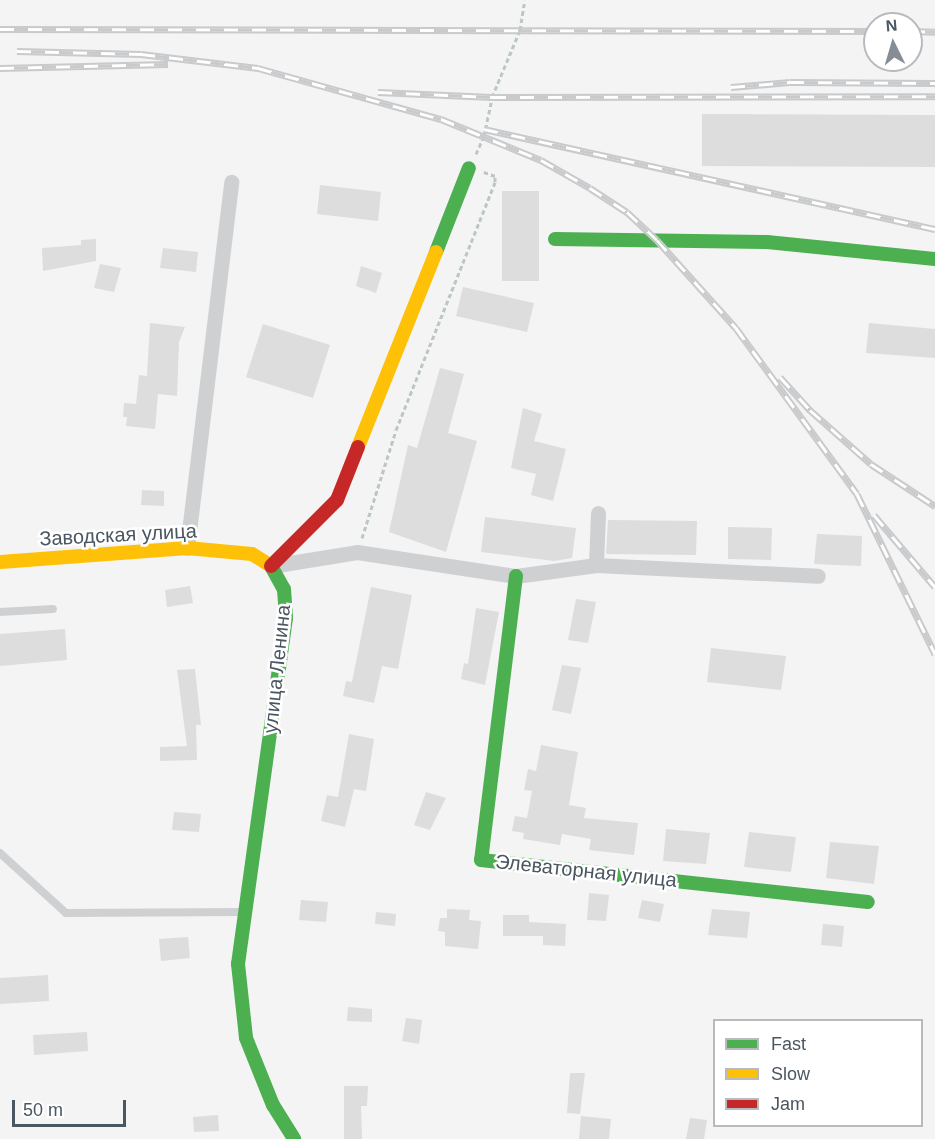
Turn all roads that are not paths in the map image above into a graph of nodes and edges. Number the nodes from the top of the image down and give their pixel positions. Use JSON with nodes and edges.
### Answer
{"nodes":[{"id":1,"x":469,"y":168,"type":"road end"},
{"id":2,"x":231,"y":182,"type":"dead end"},
{"id":3,"x":555,"y":240,"type":"dead end"},
{"id":4,"x":935,"y":259,"type":"edge"},
{"id":5,"x":598,"y":513,"type":"dead end"},
{"id":6,"x":187,"y":548,"type":"junction"},
{"id":7,"x":0,"y":562,"type":"edge"},
{"id":8,"x":596,"y":565,"type":"junction"},
{"id":9,"x":271,"y":566,"type":"junction"},
{"id":10,"x":516,"y":576,"type":"junction"},
{"id":11,"x":818,"y":576,"type":"dead end"},
{"id":12,"x":53,"y":609,"type":"dead end"},
{"id":13,"x":0,"y":612,"type":"edge"},
{"id":14,"x":0,"y":853,"type":"edge"},
{"id":15,"x":868,"y":902,"type":"dead end"},
{"id":16,"x":245,"y":912,"type":"junction"},
{"id":17,"x":294,"y":1139,"type":"edge"}],
"edges":[{"from":1,"to":9,"type":"street"},
{"from":2,"to":6,"type":"street"},
{"from":3,"to":4,"type":"street"},
{"from":5,"to":8,"type":"street"},
{"from":6,"to":7,"type":"street","name":"Заводская улица"},
{"from":6,"to":9,"type":"street","name":"Заводская улица"},
{"from":8,"to":10,"type":"street"},
{"from":8,"to":11,"type":"street"},
{"from":9,"to":10,"type":"street"},
{"from":9,"to":16,"type":"street","name":"улица Ленина"},
{"from":10,"to":15,"type":"street","name":"Элеваторная улица"},
{"from":12,"to":13,"type":"lane"},
{"from":14,"to":16,"type":"lane"},
{"from":16,"to":17,"type":"street","name":"улица Ленина"}]}
